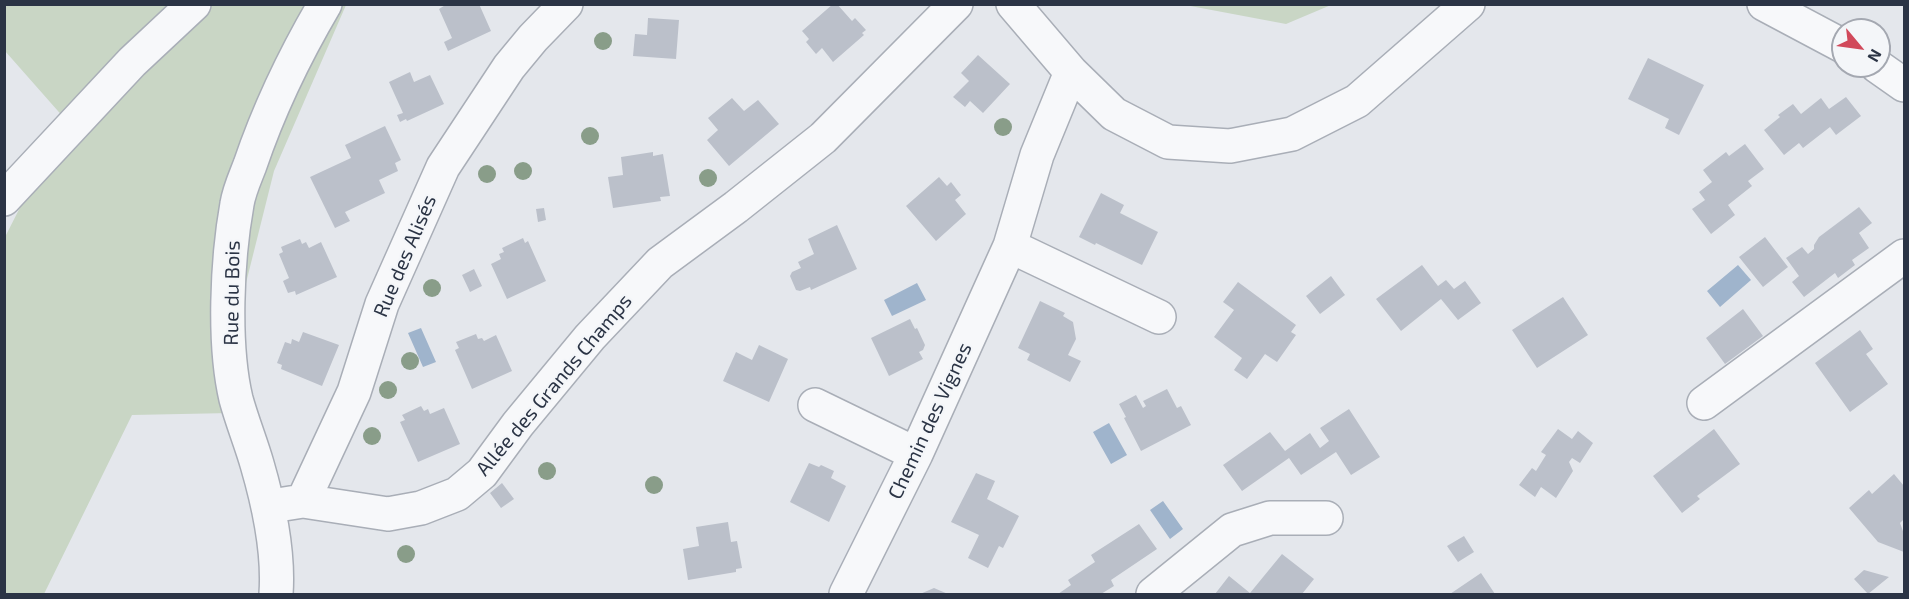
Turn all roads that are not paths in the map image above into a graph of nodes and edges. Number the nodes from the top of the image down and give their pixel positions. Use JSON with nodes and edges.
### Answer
{"nodes":[{"id":1,"x":194,"y":4,"type":"edge"},
{"id":2,"x":325,"y":4,"type":"edge"},
{"id":3,"x":566,"y":4,"type":"edge"},
{"id":4,"x":956,"y":4,"type":"edge"},
{"id":5,"x":1013,"y":4,"type":"edge"},
{"id":6,"x":1468,"y":4,"type":"edge"},
{"id":7,"x":1764,"y":4,"type":"edge"},
{"id":8,"x":1831,"y":40,"type":"edge"},
{"id":9,"x":1071,"y":72,"type":"junction"},
{"id":10,"x":1891,"y":76,"type":"edge"},
{"id":11,"x":1905,"y":86,"type":"edge"},
{"id":12,"x":4,"y":199,"type":"edge"},
{"id":13,"x":1010,"y":246,"type":"junction"},
{"id":14,"x":1905,"y":256,"type":"edge"},
{"id":15,"x":1159,"y":317,"type":"dead end"},
{"id":16,"x":1704,"y":404,"type":"dead end"},
{"id":17,"x":815,"y":405,"type":"dead end"},
{"id":18,"x":916,"y":454,"type":"junction"},
{"id":19,"x":303,"y":501,"type":"junction"},
{"id":20,"x":268,"y":507,"type":"junction"},
{"id":21,"x":1326,"y":518,"type":"dead end"},
{"id":22,"x":276,"y":594,"type":"edge"},
{"id":23,"x":846,"y":594,"type":"edge"},
{"id":24,"x":1153,"y":594,"type":"edge"}],
"edges":[{"from":1,"to":12,"type":"street"},
{"from":2,"to":20,"type":"street","name":"Rue du Bois"},
{"from":3,"to":19,"type":"street","name":"Rue des Alisés"},
{"from":4,"to":19,"type":"street","name":"Allée des Grands Champs"},
{"from":5,"to":9,"type":"street"},
{"from":6,"to":9,"type":"street"},
{"from":7,"to":8,"type":"street"},
{"from":9,"to":13,"type":"street","name":"Chemin des Vignes"},
{"from":10,"to":11,"type":"street"},
{"from":13,"to":15,"type":"street"},
{"from":13,"to":18,"type":"street","name":"Chemin des Vignes"},
{"from":14,"to":16,"type":"street"},
{"from":17,"to":18,"type":"street"},
{"from":18,"to":23,"type":"street","name":"Chemin des Vignes"},
{"from":19,"to":20,"type":"street"},
{"from":20,"to":22,"type":"street","name":"Rue du Bois"},
{"from":21,"to":24,"type":"street"}]}
